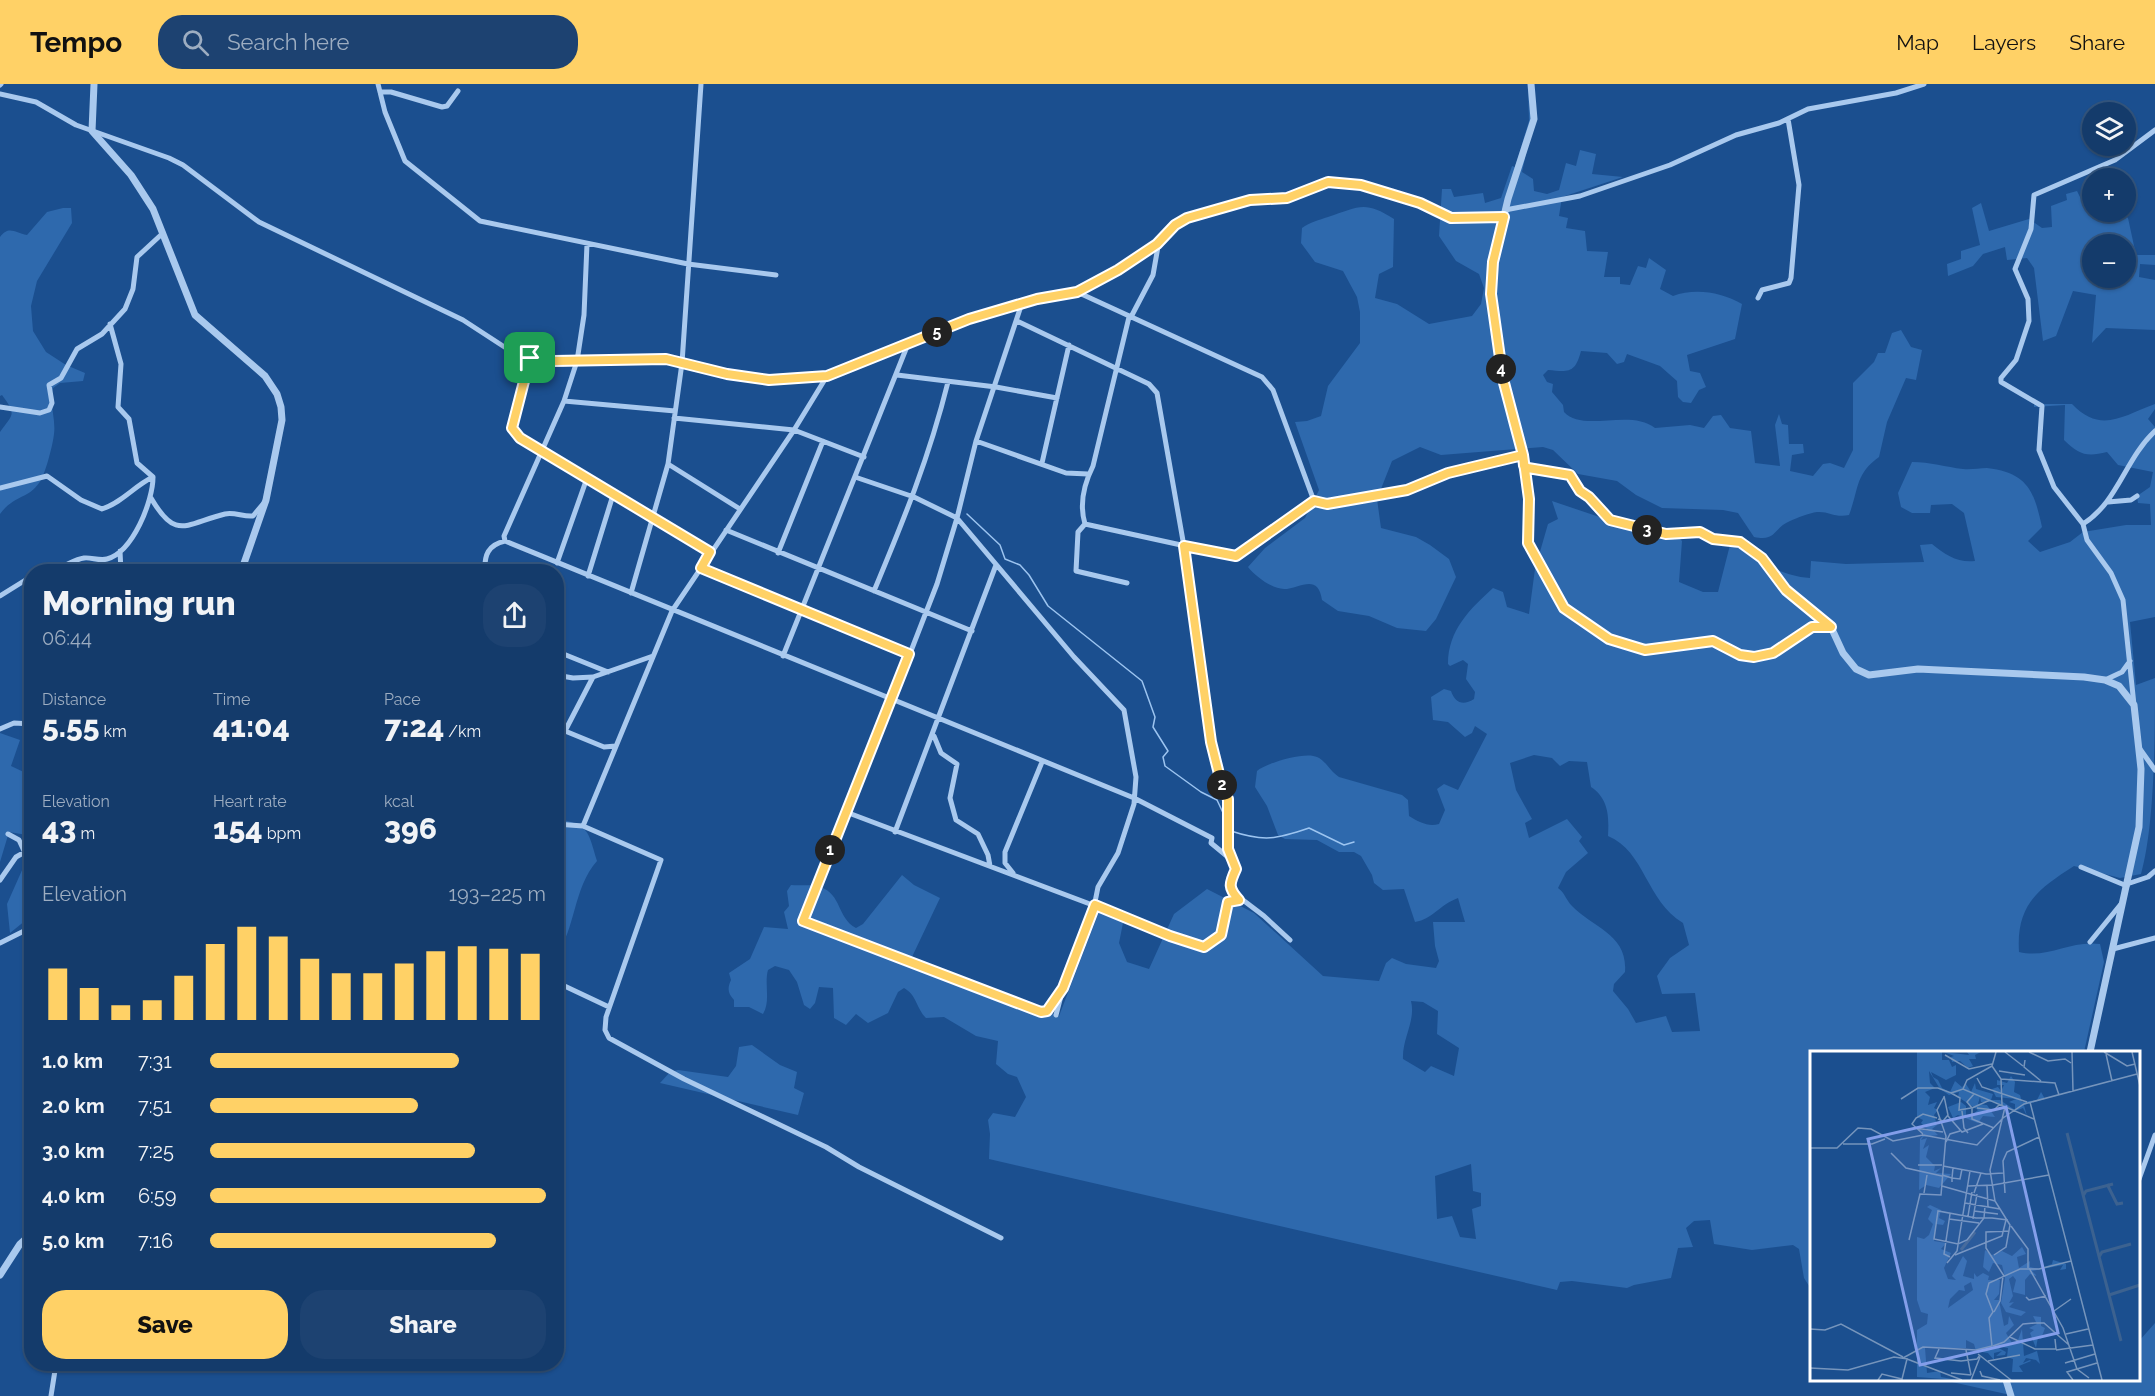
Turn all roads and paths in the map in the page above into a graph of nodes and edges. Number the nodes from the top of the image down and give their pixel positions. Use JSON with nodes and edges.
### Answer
{"nodes":[{"id":1,"x":94,"y":84,"type":"edge"},
{"id":2,"x":378,"y":84,"type":"edge"},
{"id":3,"x":701,"y":84,"type":"edge"},
{"id":4,"x":1531,"y":84,"type":"edge"},
{"id":5,"x":1924,"y":84,"type":"edge"},
{"id":6,"x":458,"y":91,"type":"dead end"},
{"id":7,"x":380,"y":92,"type":"junction"},
{"id":8,"x":0,"y":94,"type":"edge"},
{"id":9,"x":1788,"y":119,"type":"junction"},
{"id":10,"x":2155,"y":130,"type":"edge"},
{"id":11,"x":92,"y":131,"type":"junction"},
{"id":12,"x":1504,"y":214,"type":"junction"},
{"id":13,"x":163,"y":233,"type":"junction"},
{"id":14,"x":1159,"y":242,"type":"junction"},
{"id":15,"x":587,"y":244,"type":"junction"},
{"id":16,"x":688,"y":264,"type":"junction"},
{"id":17,"x":776,"y":275,"type":"dead end"},
{"id":18,"x":1077,"y":292,"type":"junction"},
{"id":19,"x":1758,"y":298,"type":"dead end"},
{"id":20,"x":1022,"y":303,"type":"junction"},
{"id":21,"x":1130,"y":317,"type":"junction"},
{"id":22,"x":1017,"y":321,"type":"junction"},
{"id":23,"x":110,"y":324,"type":"junction"},
{"id":24,"x":908,"y":344,"type":"junction"},
{"id":25,"x":1069,"y":345,"type":"junction"},
{"id":26,"x":530,"y":358,"type":"junction"},
{"id":27,"x":577,"y":361,"type":"junction"},
{"id":28,"x":682,"y":363,"type":"junction"},
{"id":29,"x":1117,"y":367,"type":"junction"},
{"id":30,"x":897,"y":375,"type":"junction"},
{"id":31,"x":827,"y":376,"type":"junction"},
{"id":32,"x":948,"y":382,"type":"junction"},
{"id":33,"x":996,"y":387,"type":"junction"},
{"id":34,"x":1057,"y":398,"type":"junction"},
{"id":35,"x":564,"y":401,"type":"junction"},
{"id":36,"x":0,"y":407,"type":"edge"},
{"id":37,"x":675,"y":411,"type":"junction"},
{"id":38,"x":674,"y":418,"type":"junction"},
{"id":39,"x":794,"y":430,"type":"junction"},
{"id":40,"x":2155,"y":431,"type":"edge"},
{"id":41,"x":823,"y":441,"type":"junction"},
{"id":42,"x":976,"y":441,"type":"junction"},
{"id":43,"x":542,"y":451,"type":"junction"},
{"id":44,"x":1523,"y":455,"type":"junction"},
{"id":45,"x":864,"y":457,"type":"junction"},
{"id":46,"x":1042,"y":463,"type":"junction"},
{"id":47,"x":668,"y":464,"type":"junction"},
{"id":48,"x":1524,"y":466,"type":"junction"},
{"id":49,"x":1088,"y":474,"type":"junction"},
{"id":50,"x":153,"y":477,"type":"junction"},
{"id":51,"x":855,"y":477,"type":"junction"},
{"id":52,"x":587,"y":478,"type":"junction"},
{"id":53,"x":0,"y":488,"type":"edge"},
{"id":54,"x":613,"y":495,"type":"junction"},
{"id":55,"x":2137,"y":496,"type":"dead end"},
{"id":56,"x":151,"y":498,"type":"junction"},
{"id":57,"x":914,"y":498,"type":"junction"},
{"id":58,"x":266,"y":500,"type":"junction"},
{"id":59,"x":1314,"y":501,"type":"junction"},
{"id":60,"x":2108,"y":502,"type":"junction"},
{"id":61,"x":740,"y":508,"type":"junction"},
{"id":62,"x":957,"y":518,"type":"junction"},
{"id":63,"x":652,"y":520,"type":"junction"},
{"id":64,"x":1085,"y":524,"type":"junction"},
{"id":65,"x":2083,"y":525,"type":"junction"},
{"id":66,"x":726,"y":530,"type":"junction"},
{"id":67,"x":505,"y":541,"type":"junction"},
{"id":68,"x":1184,"y":546,"type":"junction"},
{"id":69,"x":120,"y":551,"type":"junction"},
{"id":70,"x":710,"y":552,"type":"junction"},
{"id":71,"x":778,"y":553,"type":"junction"},
{"id":72,"x":557,"y":563,"type":"joint"},
{"id":73,"x":70,"y":564,"type":"edge"},
{"id":74,"x":121,"y":564,"type":"edge"},
{"id":75,"x":244,"y":564,"type":"edge"},
{"id":76,"x":484,"y":564,"type":"edge"},
{"id":77,"x":996,"y":565,"type":"junction"},
{"id":78,"x":564,"y":566,"type":"edge"},
{"id":79,"x":701,"y":568,"type":"junction"},
{"id":80,"x":819,"y":570,"type":"junction"},
{"id":81,"x":588,"y":576,"type":"junction"},
{"id":82,"x":24,"y":581,"type":"edge"},
{"id":83,"x":1127,"y":583,"type":"dead end"},
{"id":84,"x":874,"y":591,"type":"junction"},
{"id":85,"x":631,"y":593,"type":"junction"},
{"id":86,"x":0,"y":596,"type":"edge"},
{"id":87,"x":800,"y":609,"type":"junction"},
{"id":88,"x":672,"y":611,"type":"junction"},
{"id":89,"x":924,"y":612,"type":"junction"},
{"id":90,"x":1831,"y":627,"type":"junction"},
{"id":91,"x":972,"y":632,"type":"junction"},
{"id":92,"x":564,"y":654,"type":"edge"},
{"id":93,"x":909,"y":654,"type":"junction"},
{"id":94,"x":653,"y":656,"type":"junction"},
{"id":95,"x":783,"y":656,"type":"junction"},
{"id":96,"x":2130,"y":661,"type":"junction"},
{"id":97,"x":608,"y":672,"type":"junction"},
{"id":98,"x":564,"y":676,"type":"edge"},
{"id":99,"x":593,"y":677,"type":"junction"},
{"id":100,"x":2105,"y":680,"type":"junction"},
{"id":101,"x":892,"y":700,"type":"junction"},
{"id":102,"x":2134,"y":705,"type":"junction"},
{"id":103,"x":940,"y":720,"type":"junction"},
{"id":104,"x":24,"y":724,"type":"edge"},
{"id":105,"x":0,"y":729,"type":"edge"},
{"id":106,"x":565,"y":731,"type":"joint"},
{"id":107,"x":934,"y":734,"type":"junction"},
{"id":108,"x":616,"y":746,"type":"junction"},
{"id":109,"x":2140,"y":749,"type":"junction"},
{"id":110,"x":1042,"y":762,"type":"junction"},
{"id":111,"x":2155,"y":770,"type":"edge"},
{"id":112,"x":1134,"y":798,"type":"junction"},
{"id":113,"x":846,"y":812,"type":"junction"},
{"id":114,"x":564,"y":825,"type":"edge"},
{"id":115,"x":584,"y":826,"type":"junction"},
{"id":116,"x":895,"y":832,"type":"junction"},
{"id":117,"x":8,"y":834,"type":"dead end"},
{"id":118,"x":24,"y":851,"type":"edge"},
{"id":119,"x":24,"y":853,"type":"edge"},
{"id":120,"x":1234,"y":862,"type":"junction"},
{"id":121,"x":990,"y":867,"type":"junction"},
{"id":122,"x":2081,"y":867,"type":"dead end"},
{"id":123,"x":2155,"y":871,"type":"edge"},
{"id":124,"x":1019,"y":877,"type":"junction"},
{"id":125,"x":0,"y":880,"type":"edge"},
{"id":126,"x":2127,"y":885,"type":"junction"},
{"id":127,"x":1239,"y":900,"type":"junction"},
{"id":128,"x":2123,"y":901,"type":"junction"},
{"id":129,"x":1095,"y":905,"type":"junction"},
{"id":130,"x":24,"y":931,"type":"edge"},
{"id":131,"x":2155,"y":938,"type":"edge"},
{"id":132,"x":1290,"y":939,"type":"dead end"},
{"id":133,"x":2090,"y":942,"type":"dead end"},
{"id":134,"x":0,"y":943,"type":"edge"},
{"id":135,"x":2113,"y":949,"type":"junction"},
{"id":136,"x":564,"y":986,"type":"edge"},
{"id":137,"x":1063,"y":988,"type":"junction"},
{"id":138,"x":609,"y":1007,"type":"junction"},
{"id":139,"x":1056,"y":1015,"type":"dead end"},
{"id":140,"x":2090,"y":1051,"type":"edge"},
{"id":141,"x":2155,"y":1135,"type":"edge"},
{"id":142,"x":2140,"y":1179,"type":"edge"},
{"id":143,"x":1001,"y":1238,"type":"dead end"},
{"id":144,"x":24,"y":1240,"type":"edge"},
{"id":145,"x":0,"y":1275,"type":"edge"},
{"id":146,"x":55,"y":1371,"type":"edge"},
{"id":147,"x":2006,"y":1381,"type":"edge"},
{"id":148,"x":51,"y":1396,"type":"edge"},
{"id":149,"x":2012,"y":1396,"type":"edge"}],
"edges":[{"from":1,"to":11,"type":"street"},
{"from":2,"to":7,"type":"street"},
{"from":3,"to":16,"type":"street"},
{"from":4,"to":12,"type":"street"},
{"from":5,"to":9,"type":"street"},
{"from":6,"to":7,"type":"street"},
{"from":7,"to":15,"type":"street"},
{"from":8,"to":11,"type":"street"},
{"from":9,"to":12,"type":"street"},
{"from":9,"to":19,"type":"street"},
{"from":10,"to":65,"type":"street"},
{"from":11,"to":13,"type":"street"},
{"from":11,"to":26,"type":"street"},
{"from":12,"to":14,"type":"street"},
{"from":12,"to":44,"type":"street"},
{"from":13,"to":23,"type":"street"},
{"from":13,"to":58,"type":"street"},
{"from":14,"to":18,"type":"street"},
{"from":14,"to":21,"type":"street"},
{"from":15,"to":16,"type":"street"},
{"from":15,"to":27,"type":"street"},
{"from":16,"to":17,"type":"street"},
{"from":16,"to":28,"type":"street"},
{"from":18,"to":20,"type":"street"},
{"from":18,"to":21,"type":"street"},
{"from":20,"to":22,"type":"street"},
{"from":20,"to":24,"type":"street"},
{"from":21,"to":29,"type":"street"},
{"from":21,"to":59,"type":"street"},
{"from":22,"to":25,"type":"street"},
{"from":22,"to":33,"type":"street"},
{"from":23,"to":36,"type":"street"},
{"from":23,"to":50,"type":"street"},
{"from":24,"to":30,"type":"street"},
{"from":24,"to":31,"type":"street"},
{"from":25,"to":29,"type":"street"},
{"from":25,"to":34,"type":"street"},
{"from":26,"to":27,"type":"street"},
{"from":26,"to":43,"type":"street"},
{"from":27,"to":28,"type":"street"},
{"from":27,"to":35,"type":"street"},
{"from":28,"to":31,"type":"street"},
{"from":28,"to":37,"type":"street"},
{"from":29,"to":49,"type":"street"},
{"from":29,"to":68,"type":"street"},
{"from":30,"to":32,"type":"street"},
{"from":30,"to":45,"type":"street"},
{"from":31,"to":39,"type":"street"},
{"from":32,"to":33,"type":"street"},
{"from":32,"to":57,"type":"street"},
{"from":33,"to":34,"type":"street"},
{"from":33,"to":42,"type":"street"},
{"from":34,"to":46,"type":"street"},
{"from":35,"to":37,"type":"street"},
{"from":35,"to":43,"type":"street"},
{"from":37,"to":38,"type":"street"},
{"from":38,"to":39,"type":"street"},
{"from":38,"to":47,"type":"street"},
{"from":39,"to":41,"type":"street"},
{"from":39,"to":61,"type":"street"},
{"from":40,"to":60,"type":"street"},
{"from":41,"to":45,"type":"street"},
{"from":41,"to":71,"type":"street"},
{"from":42,"to":46,"type":"street"},
{"from":42,"to":62,"type":"street"},
{"from":43,"to":52,"type":"street"},
{"from":43,"to":67,"type":"street"},
{"from":44,"to":48,"type":"street"},
{"from":44,"to":59,"type":"street"},
{"from":45,"to":51,"type":"street"},
{"from":46,"to":49,"type":"street"},
{"from":47,"to":61,"type":"street"},
{"from":47,"to":63,"type":"street"},
{"from":48,"to":90,"type":"street"},
{"from":48,"to":90,"type":"street"},
{"from":49,"to":64,"type":"street"},
{"from":50,"to":53,"type":"street"},
{"from":50,"to":56,"type":"street"},
{"from":51,"to":57,"type":"street"},
{"from":51,"to":80,"type":"street"},
{"from":52,"to":54,"type":"street"},
{"from":52,"to":72,"type":"street"},
{"from":54,"to":63,"type":"street"},
{"from":54,"to":81,"type":"street"},
{"from":55,"to":60,"type":"street"},
{"from":56,"to":58,"type":"street"},
{"from":56,"to":69,"type":"street"},
{"from":57,"to":62,"type":"street"},
{"from":57,"to":84,"type":"street"},
{"from":58,"to":75,"type":"street"},
{"from":59,"to":68,"type":"street"},
{"from":60,"to":65,"type":"street"},
{"from":61,"to":66,"type":"street"},
{"from":62,"to":77,"type":"street"},
{"from":62,"to":89,"type":"street"},
{"from":63,"to":70,"type":"street"},
{"from":63,"to":85,"type":"street"},
{"from":64,"to":68,"type":"street"},
{"from":64,"to":83,"type":"street"},
{"from":65,"to":96,"type":"street"},
{"from":66,"to":70,"type":"street"},
{"from":66,"to":71,"type":"street"},
{"from":67,"to":72,"type":"street"},
{"from":67,"to":76,"type":"street"},
{"from":68,"to":120,"type":"street"},
{"from":69,"to":73,"type":"street"},
{"from":69,"to":74,"type":"street"},
{"from":70,"to":79,"type":"street"},
{"from":71,"to":80,"type":"street"},
{"from":77,"to":91,"type":"street"},
{"from":77,"to":112,"type":"street"},
{"from":78,"to":81,"type":"street"},
{"from":79,"to":87,"type":"street"},
{"from":79,"to":88,"type":"street"},
{"from":80,"to":84,"type":"street"},
{"from":80,"to":87,"type":"street"},
{"from":81,"to":85,"type":"street"},
{"from":82,"to":86,"type":"street"},
{"from":84,"to":89,"type":"street"},
{"from":85,"to":88,"type":"street"},
{"from":87,"to":93,"type":"street"},
{"from":87,"to":95,"type":"street"},
{"from":88,"to":94,"type":"street"},
{"from":88,"to":95,"type":"street"},
{"from":89,"to":91,"type":"street"},
{"from":89,"to":93,"type":"street"},
{"from":90,"to":100,"type":"street"},
{"from":91,"to":103,"type":"street"},
{"from":92,"to":97,"type":"street"},
{"from":93,"to":101,"type":"street"},
{"from":94,"to":97,"type":"street"},
{"from":94,"to":108,"type":"street"},
{"from":95,"to":101,"type":"street"},
{"from":96,"to":100,"type":"street"},
{"from":96,"to":102,"type":"street"},
{"from":97,"to":99,"type":"street"},
{"from":98,"to":99,"type":"street"},
{"from":99,"to":106,"type":"street"},
{"from":100,"to":102,"type":"street"},
{"from":101,"to":103,"type":"street"},
{"from":101,"to":113,"type":"street"},
{"from":102,"to":109,"type":"street"},
{"from":103,"to":107,"type":"street"},
{"from":103,"to":110,"type":"street"},
{"from":104,"to":105,"type":"street"},
{"from":106,"to":108,"type":"street"},
{"from":107,"to":116,"type":"street"},
{"from":107,"to":121,"type":"street"},
{"from":108,"to":115,"type":"street"},
{"from":109,"to":111,"type":"street"},
{"from":109,"to":126,"type":"street"},
{"from":110,"to":112,"type":"street"},
{"from":110,"to":124,"type":"street"},
{"from":112,"to":120,"type":"street"},
{"from":112,"to":129,"type":"street"},
{"from":113,"to":116,"type":"street"},
{"from":113,"to":137,"type":"street"},
{"from":114,"to":115,"type":"street"},
{"from":115,"to":138,"type":"street"},
{"from":116,"to":121,"type":"street"},
{"from":117,"to":118,"type":"street"},
{"from":119,"to":125,"type":"street"},
{"from":120,"to":127,"type":"street"},
{"from":121,"to":124,"type":"street"},
{"from":122,"to":126,"type":"street"},
{"from":123,"to":126,"type":"street"},
{"from":124,"to":129,"type":"street"},
{"from":126,"to":128,"type":"street"},
{"from":127,"to":129,"type":"street"},
{"from":127,"to":132,"type":"street"},
{"from":128,"to":133,"type":"street"},
{"from":128,"to":135,"type":"street"},
{"from":129,"to":137,"type":"street"},
{"from":130,"to":134,"type":"street"},
{"from":131,"to":135,"type":"street"},
{"from":135,"to":140,"type":"street"},
{"from":136,"to":138,"type":"street"},
{"from":137,"to":139,"type":"street"},
{"from":138,"to":143,"type":"street"},
{"from":141,"to":142,"type":"street"},
{"from":144,"to":145,"type":"street"},
{"from":146,"to":148,"type":"street"},
{"from":147,"to":149,"type":"street"}]}
